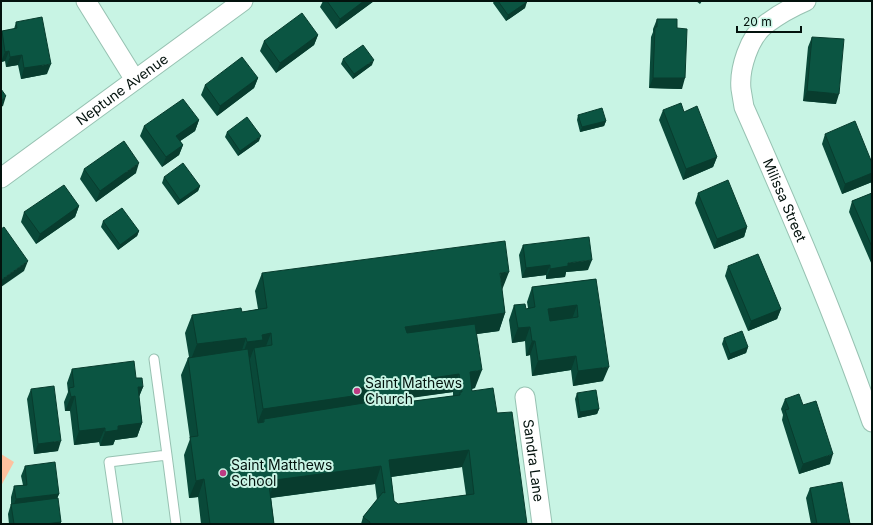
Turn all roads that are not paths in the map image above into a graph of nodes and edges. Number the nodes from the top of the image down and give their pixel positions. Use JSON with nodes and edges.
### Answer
{"nodes":[{"id":1,"x":86,"y":1,"type":"edge"},
{"id":2,"x":243,"y":1,"type":"edge"},
{"id":3,"x":806,"y":1,"type":"edge"},
{"id":4,"x":135,"y":80,"type":"junction"},
{"id":5,"x":1,"y":178,"type":"edge"},
{"id":6,"x":154,"y":359,"type":"dead end"},
{"id":7,"x":525,"y":397,"type":"dead end"},
{"id":8,"x":872,"y":422,"type":"edge"},
{"id":9,"x":167,"y":455,"type":"junction"},
{"id":10,"x":118,"y":524,"type":"edge"},
{"id":11,"x":176,"y":524,"type":"edge"},
{"id":12,"x":542,"y":524,"type":"edge"}],
"edges":[{"from":1,"to":4,"type":"street"},
{"from":2,"to":4,"type":"street","name":"Neptune Avenue"},
{"from":3,"to":8,"type":"street","name":"Milissa Street"},
{"from":4,"to":5,"type":"street","name":"Neptune Avenue"},
{"from":6,"to":9,"type":"lane"},
{"from":7,"to":12,"type":"street","name":"Sandra Lane"},
{"from":9,"to":10,"type":"lane"},
{"from":9,"to":11,"type":"lane"}]}
